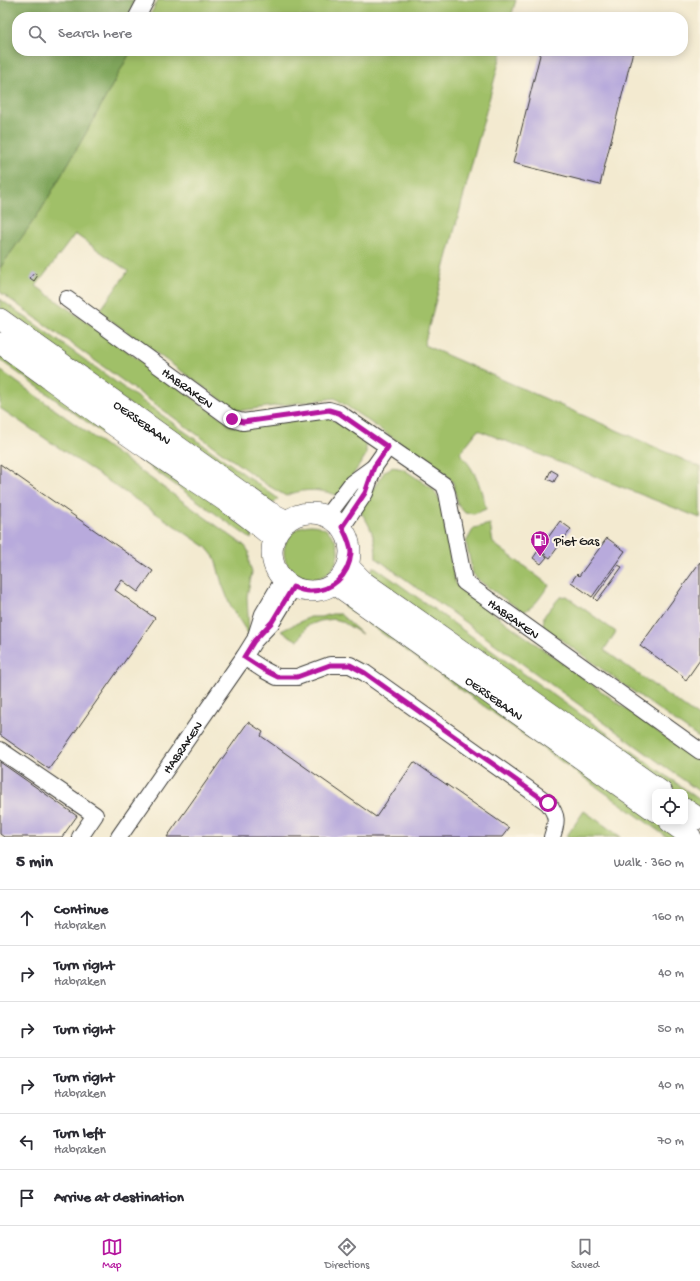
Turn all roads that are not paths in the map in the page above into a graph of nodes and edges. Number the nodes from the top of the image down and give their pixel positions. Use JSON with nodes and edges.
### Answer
{"nodes":[{"id":1,"x":146,"y":0,"type":"edge"},
{"id":2,"x":140,"y":12,"type":"edge"},
{"id":3,"x":67,"y":299,"type":"dead end"},
{"id":4,"x":0,"y":319,"type":"edge"},
{"id":5,"x":0,"y":343,"type":"edge"},
{"id":6,"x":388,"y":447,"type":"junction"},
{"id":7,"x":287,"y":521,"type":"junction"},
{"id":8,"x":334,"y":521,"type":"junction"},
{"id":9,"x":274,"y":539,"type":"junction"},
{"id":10,"x":348,"y":566,"type":"junction"},
{"id":11,"x":288,"y":584,"type":"junction"},
{"id":12,"x":335,"y":584,"type":"junction"},
{"id":13,"x":244,"y":657,"type":"junction"},
{"id":14,"x":0,"y":750,"type":"edge"},
{"id":15,"x":700,"y":751,"type":"edge"},
{"id":16,"x":658,"y":789,"type":"edge"},
{"id":17,"x":652,"y":809,"type":"edge"},
{"id":18,"x":688,"y":811,"type":"edge"},
{"id":19,"x":700,"y":820,"type":"edge"},
{"id":20,"x":674,"y":825,"type":"edge"},
{"id":21,"x":80,"y":837,"type":"edge"},
{"id":22,"x":119,"y":837,"type":"edge"},
{"id":23,"x":552,"y":837,"type":"edge"},
{"id":24,"x":691,"y":837,"type":"edge"}],
"edges":[{"from":1,"to":2,"type":"street"},
{"from":3,"to":6,"type":"street","name":"HABRAKEN"},
{"from":4,"to":7,"type":"main road","name":"OERSEBAAN"},
{"from":5,"to":9,"type":"main road","name":"OERSEBAAN"},
{"from":6,"to":8,"type":"street"},
{"from":6,"to":15,"type":"street","name":"HABRAKEN"},
{"from":7,"to":8,"type":"main road"},
{"from":7,"to":9,"type":"main road"},
{"from":8,"to":10,"type":"main road"},
{"from":9,"to":11,"type":"main road"},
{"from":10,"to":12,"type":"main road"},
{"from":10,"to":16,"type":"main road","name":"OERSEBAAN"},
{"from":11,"to":12,"type":"main road"},
{"from":11,"to":13,"type":"street","name":"HABRAKEN"},
{"from":12,"to":17,"type":"main road","name":"OERSEBAAN"},
{"from":13,"to":22,"type":"street","name":"HABRAKEN"},
{"from":13,"to":23,"type":"street"},
{"from":14,"to":21,"type":"street"},
{"from":18,"to":19,"type":"main road"},
{"from":20,"to":24,"type":"main road"}]}
